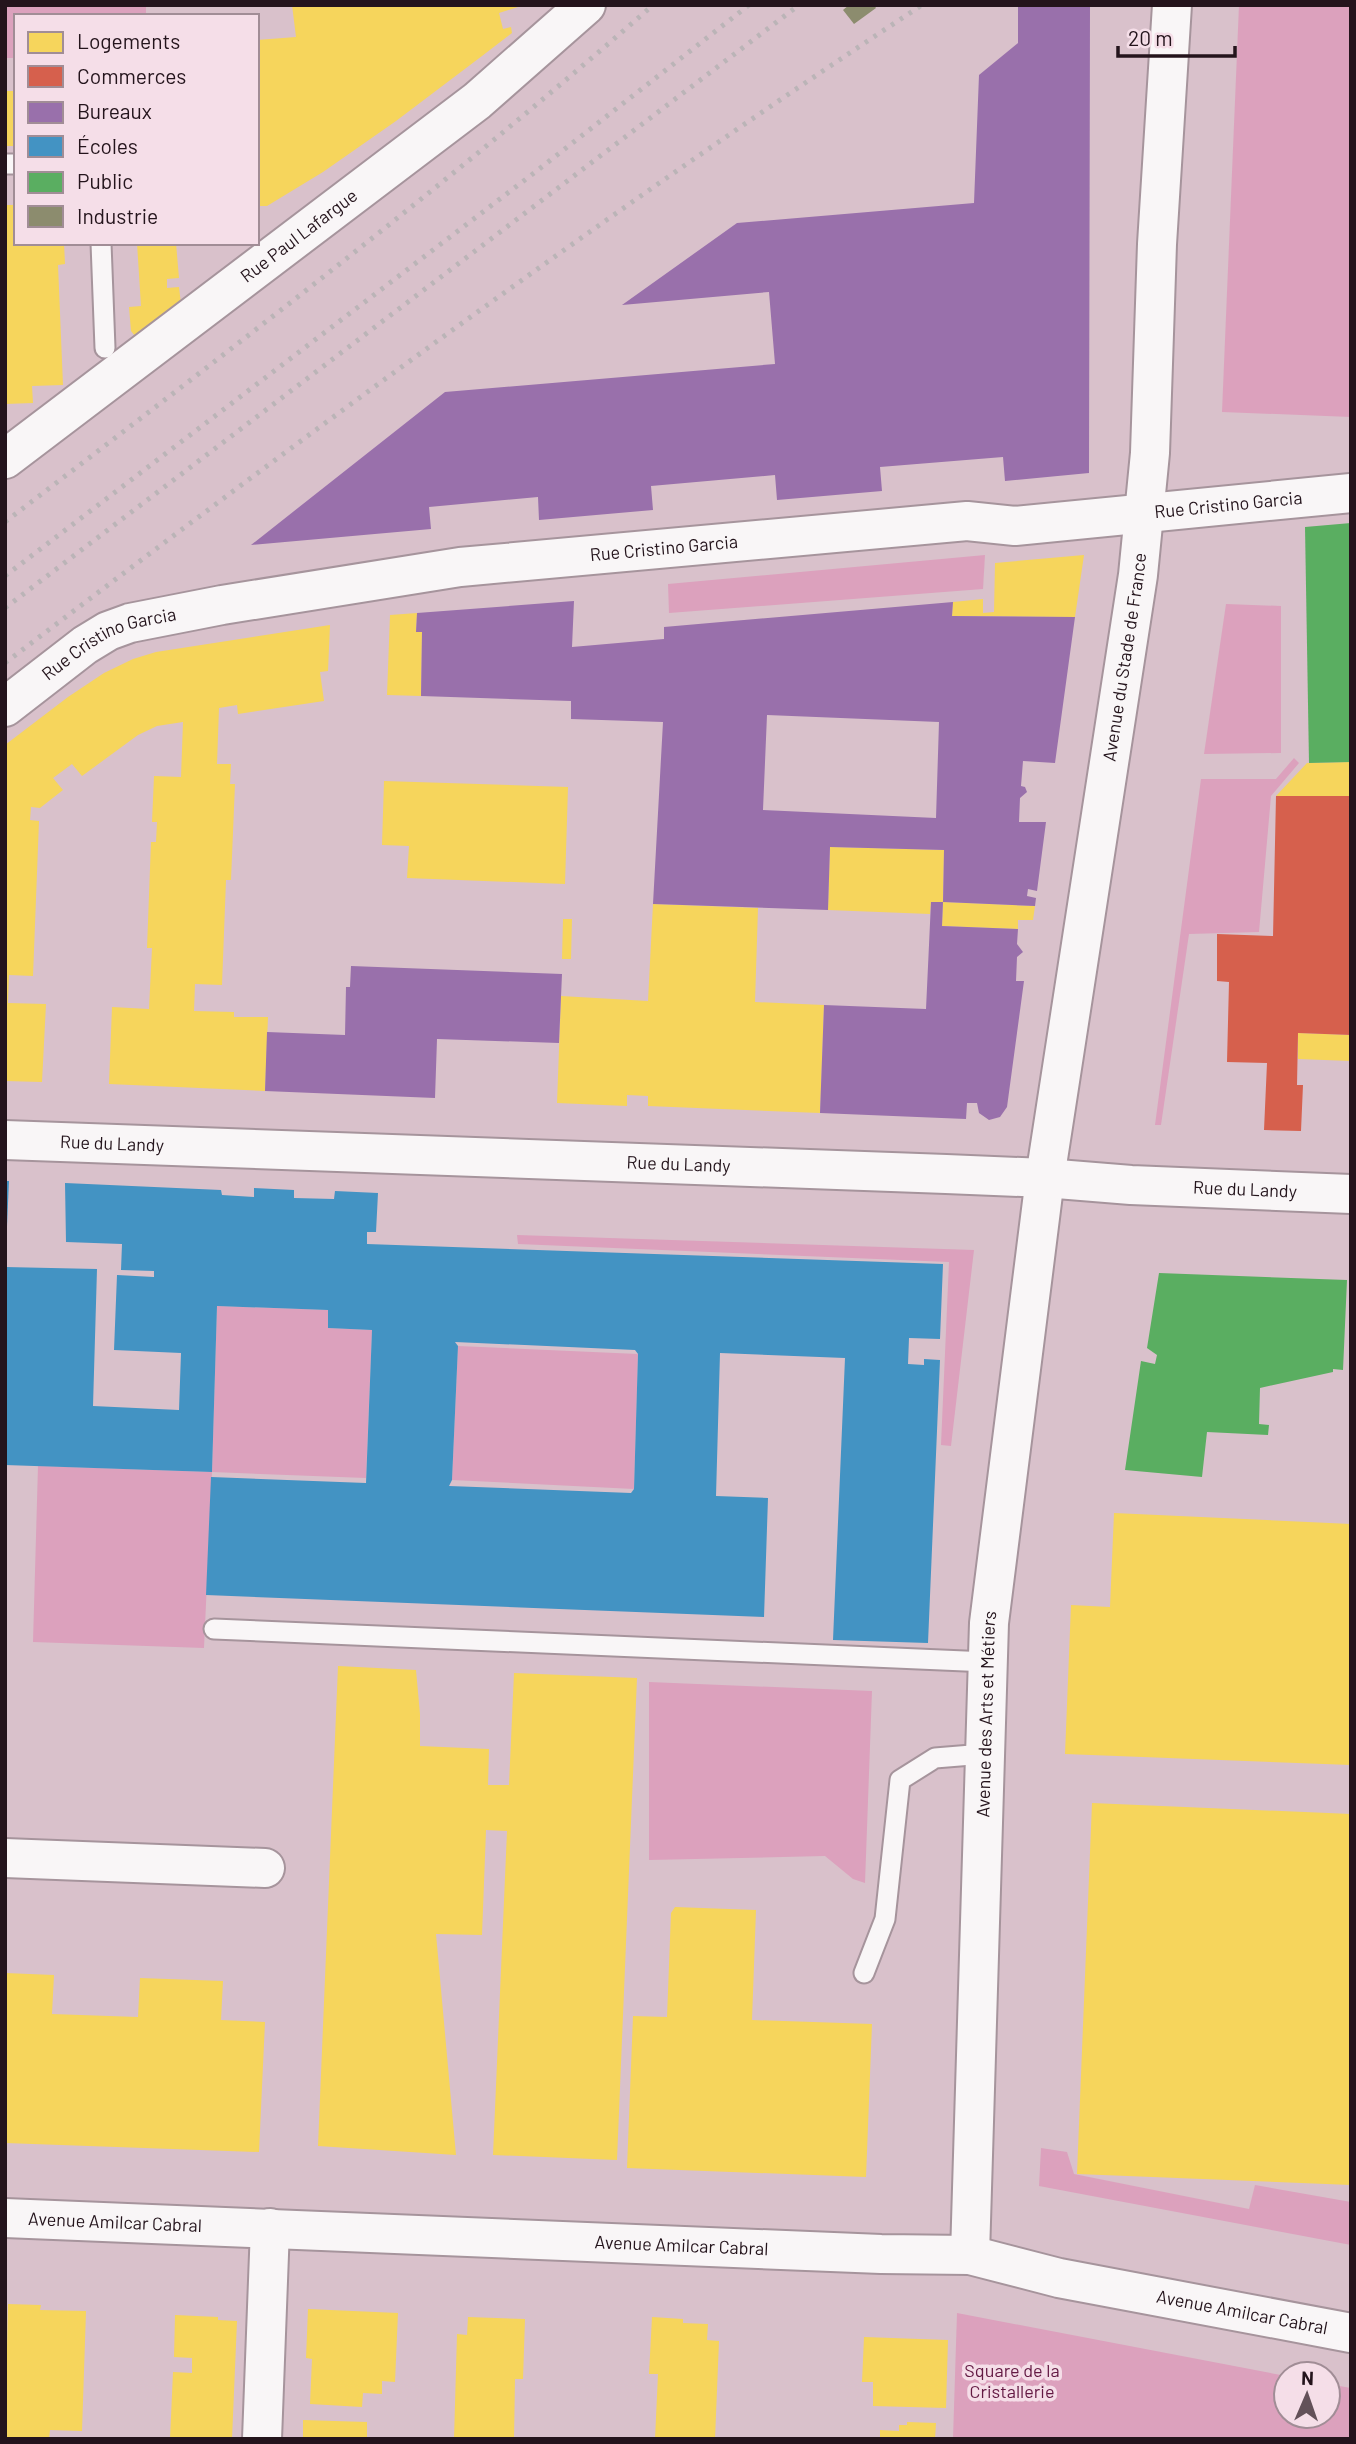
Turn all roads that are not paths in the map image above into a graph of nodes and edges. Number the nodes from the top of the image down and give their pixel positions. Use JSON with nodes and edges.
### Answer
{"nodes":[{"id":1,"x":586,"y":5,"type":"edge"},
{"id":2,"x":1172,"y":5,"type":"edge"},
{"id":3,"x":101,"y":245,"type":"edge"},
{"id":4,"x":105,"y":348,"type":"dead end"},
{"id":5,"x":5,"y":460,"type":"edge"},
{"id":6,"x":1351,"y":493,"type":"edge"},
{"id":7,"x":1145,"y":514,"type":"junction"},
{"id":8,"x":5,"y":707,"type":"edge"},
{"id":9,"x":5,"y":1140,"type":"edge"},
{"id":10,"x":1045,"y":1178,"type":"junction"},
{"id":11,"x":1351,"y":1194,"type":"edge"},
{"id":12,"x":214,"y":1629,"type":"dead end"},
{"id":13,"x":988,"y":1662,"type":"junction"},
{"id":14,"x":984,"y":1754,"type":"junction"},
{"id":15,"x":5,"y":1858,"type":"edge"},
{"id":16,"x":265,"y":1868,"type":"dead end"},
{"id":17,"x":864,"y":1973,"type":"dead end"},
{"id":18,"x":5,"y":2218,"type":"edge"},
{"id":19,"x":270,"y":2228,"type":"junction"},
{"id":20,"x":970,"y":2255,"type":"junction"},
{"id":21,"x":1351,"y":2333,"type":"edge"},
{"id":22,"x":262,"y":2439,"type":"edge"}],
"edges":[{"from":1,"to":5,"type":"street","name":"Rue Paul Lafargue"},
{"from":2,"to":7,"type":"street","name":"Avenue du Stade de France"},
{"from":3,"to":4,"type":"lane"},
{"from":6,"to":7,"type":"street","name":"Rue Cristino Garcia"},
{"from":7,"to":8,"type":"street","name":"Rue Cristino Garcia"},
{"from":7,"to":10,"type":"street","name":"Avenue du Stade de France"},
{"from":9,"to":10,"type":"street","name":"Rue du Landy"},
{"from":10,"to":11,"type":"street","name":"Rue du Landy"},
{"from":10,"to":13,"type":"street","name":"Avenue des Arts et Métiers"},
{"from":12,"to":13,"type":"lane"},
{"from":13,"to":14,"type":"street","name":"Avenue des Arts et Métiers"},
{"from":14,"to":17,"type":"lane"},
{"from":14,"to":20,"type":"street","name":"Avenue des Arts et Métiers"},
{"from":15,"to":16,"type":"street"},
{"from":18,"to":19,"type":"street","name":"Avenue Amilcar Cabral"},
{"from":19,"to":20,"type":"street","name":"Avenue Amilcar Cabral"},
{"from":19,"to":22,"type":"street"},
{"from":20,"to":21,"type":"street","name":"Avenue Amilcar Cabral"}]}
